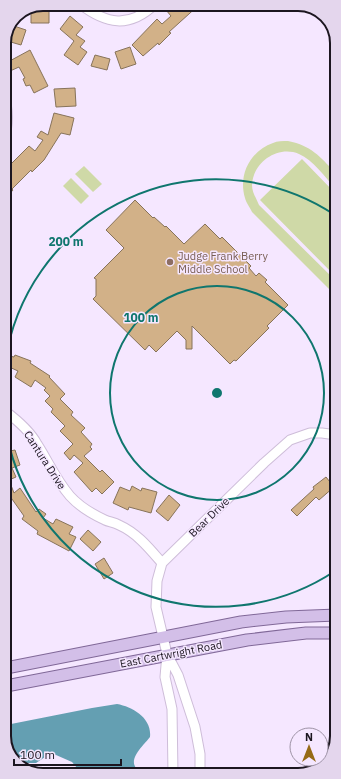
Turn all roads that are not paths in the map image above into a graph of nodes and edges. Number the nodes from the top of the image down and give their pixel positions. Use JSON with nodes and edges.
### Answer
{"nodes":[{"id":1,"x":92,"y":11,"type":"edge"},
{"id":2,"x":147,"y":11,"type":"edge"},
{"id":3,"x":11,"y":417,"type":"edge"},
{"id":4,"x":330,"y":434,"type":"edge"},
{"id":5,"x":162,"y":563,"type":"junction"},
{"id":6,"x":330,"y":614,"type":"edge"},
{"id":7,"x":330,"y":633,"type":"edge"},
{"id":8,"x":163,"y":637,"type":"junction"},
{"id":9,"x":167,"y":654,"type":"junction"},
{"id":10,"x":11,"y":667,"type":"edge"},
{"id":11,"x":11,"y":685,"type":"edge"},
{"id":12,"x":173,"y":768,"type":"edge"},
{"id":13,"x":200,"y":768,"type":"edge"}],
"edges":[{"from":1,"to":2,"type":"street"},
{"from":3,"to":5,"type":"street","name":"Cantura Drive"},
{"from":4,"to":5,"type":"street","name":"Bear Drive"},
{"from":5,"to":8,"type":"street"},
{"from":6,"to":8,"type":"main road","name":"East Cartwright Road"},
{"from":7,"to":9,"type":"main road","name":"East Cartwright Road"},
{"from":8,"to":9,"type":"street"},
{"from":8,"to":10,"type":"main road","name":"East Cartwright Road"},
{"from":9,"to":11,"type":"main road","name":"East Cartwright Road"},
{"from":9,"to":12,"type":"street"},
{"from":9,"to":13,"type":"street"}]}
